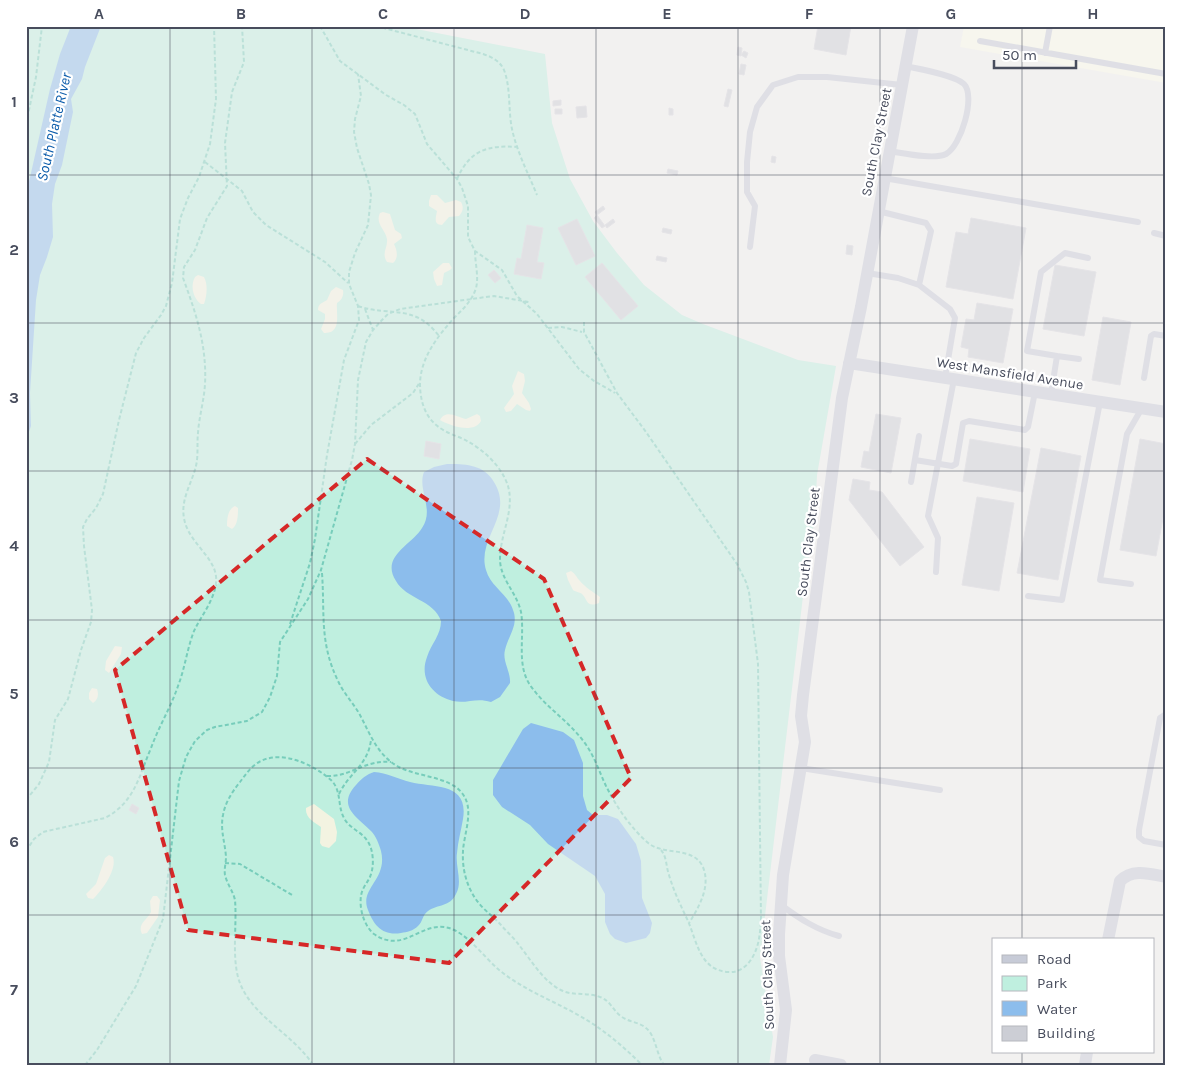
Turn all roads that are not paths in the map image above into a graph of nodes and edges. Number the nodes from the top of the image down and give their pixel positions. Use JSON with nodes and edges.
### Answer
{"nodes":[{"id":1,"x":913,"y":26,"type":"edge"},
{"id":2,"x":1050,"y":26,"type":"edge"},
{"id":3,"x":980,"y":41,"type":"dead end"},
{"id":4,"x":1045,"y":53,"type":"junction"},
{"id":5,"x":905,"y":66,"type":"junction"},
{"id":6,"x":1166,"y":74,"type":"edge"},
{"id":7,"x":902,"y":85,"type":"junction"},
{"id":8,"x":889,"y":151,"type":"junction"},
{"id":9,"x":884,"y":178,"type":"junction"},
{"id":10,"x":878,"y":211,"type":"junction"},
{"id":11,"x":1138,"y":222,"type":"dead end"},
{"id":12,"x":1154,"y":233,"type":"dead end"},
{"id":13,"x":1166,"y":236,"type":"edge"},
{"id":14,"x":750,"y":247,"type":"dead end"},
{"id":15,"x":1088,"y":258,"type":"dead end"},
{"id":16,"x":867,"y":273,"type":"junction"},
{"id":17,"x":919,"y":285,"type":"junction"},
{"id":18,"x":1166,"y":336,"type":"edge"},
{"id":19,"x":1057,"y":356,"type":"junction"},
{"id":20,"x":1080,"y":359,"type":"dead end"},
{"id":21,"x":849,"y":363,"type":"junction"},
{"id":22,"x":1144,"y":378,"type":"dead end"},
{"id":23,"x":950,"y":379,"type":"junction"},
{"id":24,"x":1036,"y":392,"type":"junction"},
{"id":25,"x":1051,"y":394,"type":"junction"},
{"id":26,"x":1100,"y":402,"type":"junction"},
{"id":27,"x":1142,"y":408,"type":"junction"},
{"id":28,"x":1166,"y":412,"type":"edge"},
{"id":29,"x":919,"y":436,"type":"dead end"},
{"id":30,"x":915,"y":460,"type":"junction"},
{"id":31,"x":938,"y":464,"type":"junction"},
{"id":32,"x":911,"y":482,"type":"dead end"},
{"id":33,"x":936,"y":572,"type":"dead end"},
{"id":34,"x":1131,"y":584,"type":"dead end"},
{"id":35,"x":1028,"y":596,"type":"dead end"},
{"id":36,"x":1166,"y":714,"type":"edge"},
{"id":37,"x":801,"y":768,"type":"junction"},
{"id":38,"x":940,"y":790,"type":"dead end"},
{"id":39,"x":1166,"y":845,"type":"edge"},
{"id":40,"x":1166,"y":877,"type":"edge"},
{"id":41,"x":781,"y":905,"type":"junction"},
{"id":42,"x":839,"y":936,"type":"dead end"},
{"id":43,"x":1108,"y":938,"type":"edge"},
{"id":44,"x":815,"y":1060,"type":"dead end"},
{"id":45,"x":780,"y":1065,"type":"edge"},
{"id":46,"x":841,"y":1065,"type":"edge"}],
"edges":[{"from":1,"to":5,"type":"street","name":"South Clay Street"},
{"from":2,"to":4,"type":"lane"},
{"from":3,"to":4,"type":"lane"},
{"from":4,"to":6,"type":"lane"},
{"from":5,"to":7,"type":"street","name":"South Clay Street"},
{"from":5,"to":8,"type":"lane"},
{"from":7,"to":8,"type":"street","name":"South Clay Street"},
{"from":7,"to":14,"type":"lane"},
{"from":8,"to":9,"type":"street","name":"South Clay Street"},
{"from":9,"to":10,"type":"street","name":"South Clay Street"},
{"from":9,"to":11,"type":"lane"},
{"from":10,"to":16,"type":"street","name":"South Clay Street"},
{"from":10,"to":17,"type":"lane"},
{"from":12,"to":13,"type":"lane"},
{"from":15,"to":19,"type":"lane"},
{"from":16,"to":17,"type":"lane"},
{"from":16,"to":21,"type":"street","name":"South Clay Street"},
{"from":17,"to":23,"type":"lane"},
{"from":18,"to":22,"type":"lane"},
{"from":19,"to":20,"type":"lane"},
{"from":19,"to":25,"type":"lane"},
{"from":21,"to":23,"type":"street","name":"West Mansfield Avenue"},
{"from":21,"to":37,"type":"street","name":"South Clay Street"},
{"from":23,"to":24,"type":"street","name":"West Mansfield Avenue"},
{"from":23,"to":31,"type":"lane"},
{"from":24,"to":25,"type":"street","name":"West Mansfield Avenue"},
{"from":24,"to":31,"type":"lane"},
{"from":25,"to":26,"type":"street","name":"West Mansfield Avenue"},
{"from":26,"to":27,"type":"street","name":"West Mansfield Avenue"},
{"from":26,"to":35,"type":"lane"},
{"from":27,"to":28,"type":"street","name":"West Mansfield Avenue"},
{"from":27,"to":34,"type":"lane"},
{"from":29,"to":30,"type":"lane"},
{"from":30,"to":31,"type":"lane"},
{"from":30,"to":32,"type":"lane"},
{"from":31,"to":33,"type":"lane"},
{"from":36,"to":39,"type":"lane"},
{"from":37,"to":38,"type":"lane"},
{"from":37,"to":41,"type":"street","name":"South Clay Street"},
{"from":40,"to":43,"type":"street"},
{"from":41,"to":42,"type":"lane"},
{"from":41,"to":45,"type":"street","name":"South Clay Street"},
{"from":44,"to":46,"type":"street"}]}
